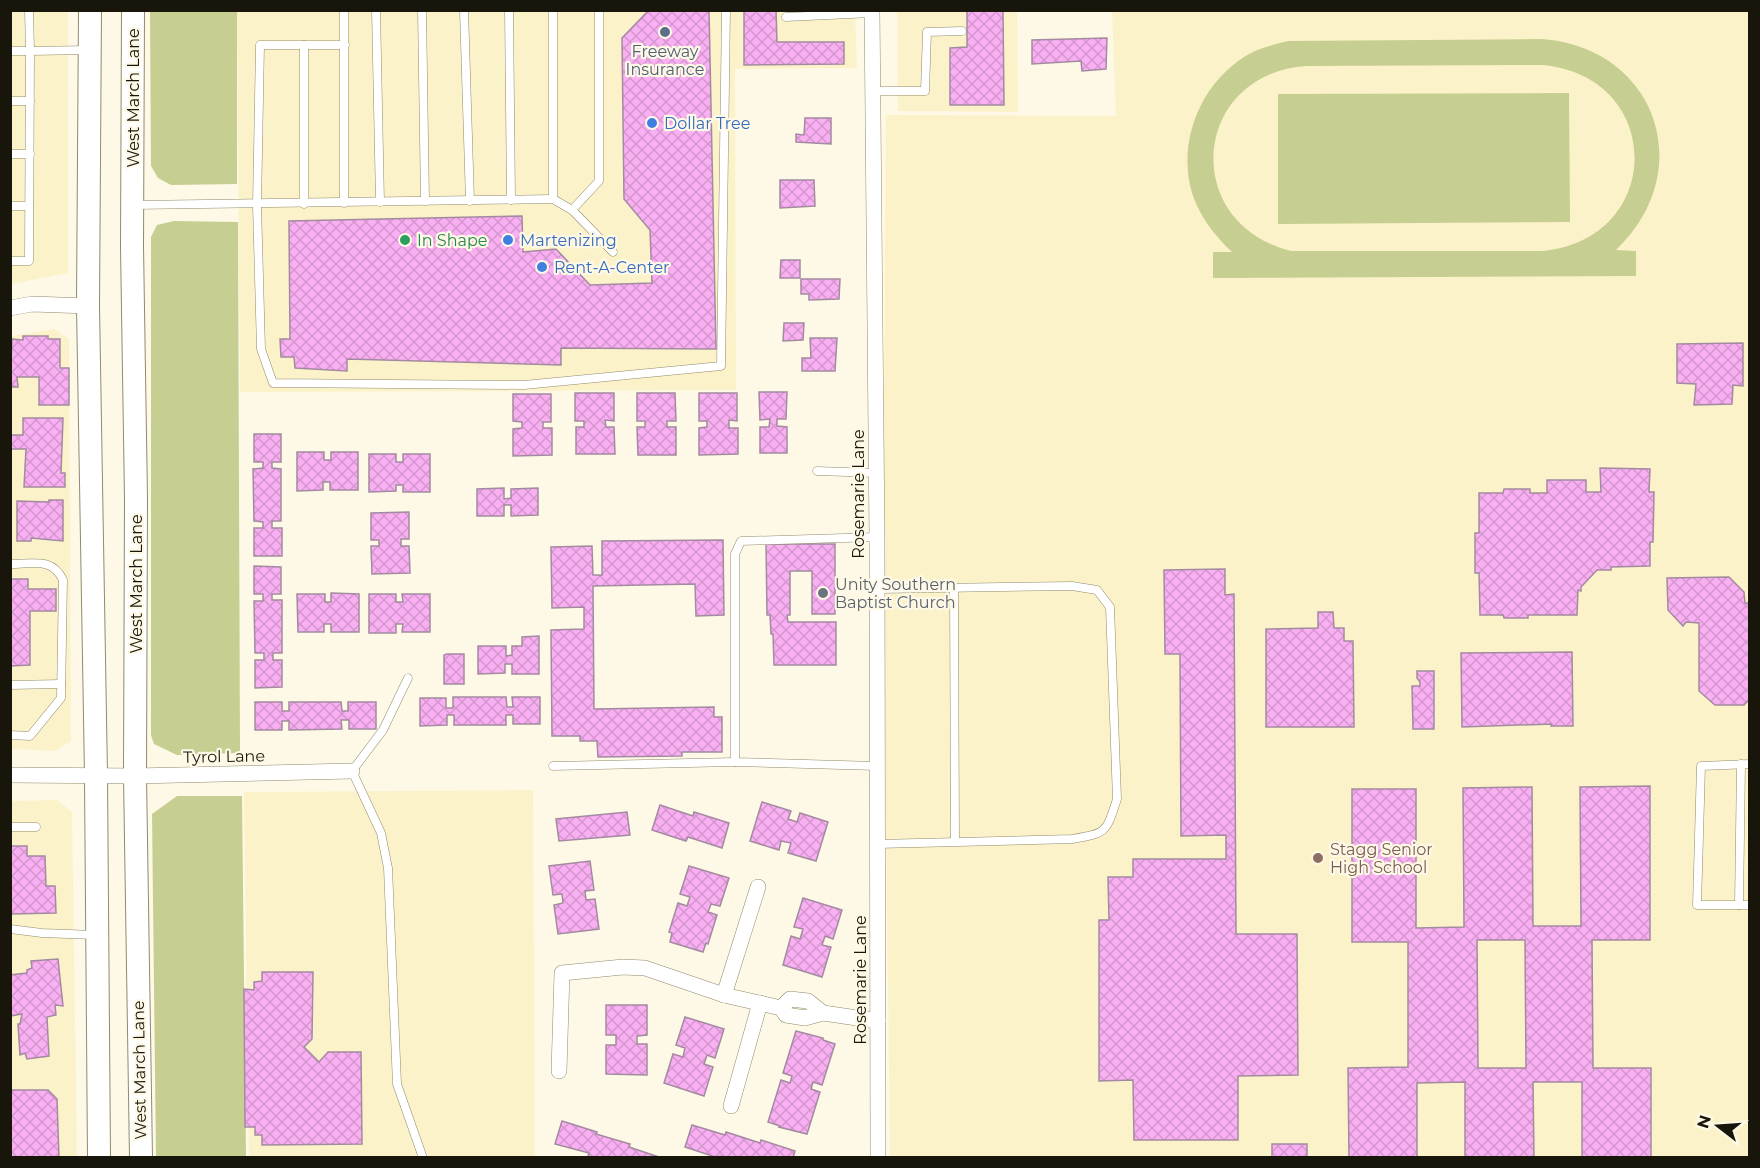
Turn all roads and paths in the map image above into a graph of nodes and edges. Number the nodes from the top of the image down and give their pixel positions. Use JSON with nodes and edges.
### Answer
{"nodes":[{"id":1,"x":29,"y":10,"type":"edge"},
{"id":2,"x":90,"y":10,"type":"edge"},
{"id":3,"x":133,"y":10,"type":"edge"},
{"id":4,"x":344,"y":10,"type":"edge"},
{"id":5,"x":376,"y":10,"type":"edge"},
{"id":6,"x":422,"y":10,"type":"edge"},
{"id":7,"x":464,"y":10,"type":"edge"},
{"id":8,"x":509,"y":10,"type":"edge"},
{"id":9,"x":553,"y":10,"type":"edge"},
{"id":10,"x":599,"y":10,"type":"edge"},
{"id":11,"x":726,"y":10,"type":"edge"},
{"id":12,"x":872,"y":12,"type":"edge"},
{"id":13,"x":786,"y":18,"type":"dead end"},
{"id":14,"x":962,"y":31,"type":"dead end"},
{"id":15,"x":304,"y":45,"type":"junction"},
{"id":16,"x":345,"y":45,"type":"junction"},
{"id":17,"x":90,"y":50,"type":"junction"},
{"id":18,"x":10,"y":51,"type":"edge"},
{"id":19,"x":30,"y":51,"type":"junction"},
{"id":20,"x":873,"y":91,"type":"junction"},
{"id":21,"x":10,"y":101,"type":"edge"},
{"id":22,"x":30,"y":101,"type":"junction"},
{"id":23,"x":10,"y":154,"type":"edge"},
{"id":24,"x":30,"y":154,"type":"junction"},
{"id":25,"x":553,"y":199,"type":"junction"},
{"id":26,"x":511,"y":200,"type":"junction"},
{"id":27,"x":425,"y":201,"type":"junction"},
{"id":28,"x":470,"y":201,"type":"junction"},
{"id":29,"x":380,"y":202,"type":"junction"},
{"id":30,"x":344,"y":203,"type":"junction"},
{"id":31,"x":304,"y":204,"type":"junction"},
{"id":32,"x":133,"y":205,"type":"junction"},
{"id":33,"x":257,"y":205,"type":"junction"},
{"id":34,"x":10,"y":206,"type":"edge"},
{"id":35,"x":29,"y":206,"type":"junction"},
{"id":36,"x":572,"y":210,"type":"junction"},
{"id":37,"x":613,"y":252,"type":"dead end"},
{"id":38,"x":10,"y":261,"type":"edge"},
{"id":39,"x":88,"y":306,"type":"junction"},
{"id":40,"x":10,"y":308,"type":"edge"},
{"id":41,"x":817,"y":471,"type":"dead end"},
{"id":42,"x":876,"y":473,"type":"junction"},
{"id":43,"x":877,"y":537,"type":"junction"},
{"id":44,"x":10,"y":564,"type":"edge"},
{"id":45,"x":954,"y":587,"type":"junction"},
{"id":46,"x":877,"y":589,"type":"junction"},
{"id":47,"x":408,"y":678,"type":"dead end"},
{"id":48,"x":61,"y":684,"type":"junction"},
{"id":49,"x":10,"y":685,"type":"edge"},
{"id":50,"x":10,"y":735,"type":"edge"},
{"id":51,"x":735,"y":762,"type":"junction"},
{"id":52,"x":1745,"y":764,"type":"edge"},
{"id":53,"x":553,"y":766,"type":"dead end"},
{"id":54,"x":878,"y":766,"type":"junction"},
{"id":55,"x":352,"y":771,"type":"junction"},
{"id":56,"x":10,"y":775,"type":"edge"},
{"id":57,"x":96,"y":776,"type":"junction"},
{"id":58,"x":135,"y":776,"type":"junction"},
{"id":59,"x":10,"y":827,"type":"edge"},
{"id":60,"x":36,"y":827,"type":"dead end"},
{"id":61,"x":955,"y":841,"type":"junction"},
{"id":62,"x":877,"y":844,"type":"junction"},
{"id":63,"x":758,"y":887,"type":"dead end"},
{"id":64,"x":1739,"y":905,"type":"junction"},
{"id":65,"x":1749,"y":905,"type":"edge"},
{"id":66,"x":10,"y":929,"type":"edge"},
{"id":67,"x":97,"y":935,"type":"junction"},
{"id":68,"x":724,"y":995,"type":"junction"},
{"id":69,"x":760,"y":1003,"type":"junction"},
{"id":70,"x":878,"y":1021,"type":"junction"},
{"id":71,"x":559,"y":1071,"type":"dead end"},
{"id":72,"x":731,"y":1106,"type":"dead end"},
{"id":73,"x":99,"y":1158,"type":"edge"},
{"id":74,"x":141,"y":1158,"type":"edge"},
{"id":75,"x":423,"y":1158,"type":"edge"},
{"id":76,"x":878,"y":1158,"type":"edge"}],
"edges":[{"from":1,"to":19,"type":"lane"},
{"from":2,"to":17,"type":"main road"},
{"from":3,"to":32,"type":"main road","name":"West March Lane"},
{"from":4,"to":16,"type":"lane"},
{"from":5,"to":29,"type":"lane"},
{"from":6,"to":27,"type":"lane"},
{"from":7,"to":28,"type":"lane"},
{"from":8,"to":26,"type":"lane"},
{"from":9,"to":25,"type":"lane"},
{"from":10,"to":36,"type":"lane"},
{"from":11,"to":33,"type":"lane"},
{"from":12,"to":13,"type":"lane"},
{"from":12,"to":20,"type":"street","name":"Rosemarie Lane"},
{"from":14,"to":20,"type":"lane"},
{"from":15,"to":16,"type":"lane"},
{"from":15,"to":31,"type":"lane"},
{"from":15,"to":33,"type":"lane"},
{"from":16,"to":30,"type":"lane"},
{"from":17,"to":19,"type":"lane"},
{"from":17,"to":39,"type":"main road"},
{"from":18,"to":19,"type":"lane"},
{"from":19,"to":22,"type":"lane"},
{"from":20,"to":42,"type":"street","name":"Rosemarie Lane"},
{"from":21,"to":22,"type":"lane"},
{"from":22,"to":24,"type":"lane"},
{"from":23,"to":24,"type":"lane"},
{"from":24,"to":35,"type":"lane"},
{"from":25,"to":26,"type":"lane"},
{"from":25,"to":36,"type":"lane"},
{"from":26,"to":28,"type":"lane"},
{"from":27,"to":28,"type":"lane"},
{"from":27,"to":29,"type":"lane"},
{"from":29,"to":30,"type":"lane"},
{"from":30,"to":31,"type":"lane"},
{"from":31,"to":33,"type":"lane"},
{"from":32,"to":33,"type":"lane"},
{"from":32,"to":58,"type":"main road","name":"West March Lane"},
{"from":34,"to":35,"type":"lane"},
{"from":35,"to":38,"type":"lane"},
{"from":36,"to":37,"type":"lane"},
{"from":39,"to":40,"type":"street"},
{"from":39,"to":57,"type":"main road"},
{"from":41,"to":42,"type":"lane"},
{"from":42,"to":43,"type":"street","name":"Rosemarie Lane"},
{"from":43,"to":46,"type":"street","name":"Rosemarie Lane"},
{"from":43,"to":51,"type":"lane"},
{"from":44,"to":48,"type":"lane"},
{"from":45,"to":46,"type":"lane"},
{"from":45,"to":61,"type":"lane"},
{"from":45,"to":61,"type":"lane"},
{"from":46,"to":54,"type":"street","name":"Rosemarie Lane"},
{"from":47,"to":55,"type":"lane"},
{"from":48,"to":49,"type":"lane"},
{"from":48,"to":50,"type":"lane"},
{"from":51,"to":53,"type":"lane"},
{"from":51,"to":54,"type":"lane"},
{"from":52,"to":64,"type":"lane"},
{"from":52,"to":64,"type":"lane"},
{"from":54,"to":62,"type":"street","name":"Rosemarie Lane"},
{"from":55,"to":58,"type":"street","name":"Tyrol Lane"},
{"from":55,"to":75,"type":"lane"},
{"from":56,"to":57,"type":"street","name":"Tyrol Lane"},
{"from":57,"to":58,"type":"street","name":"Tyrol Lane"},
{"from":57,"to":67,"type":"main road"},
{"from":58,"to":74,"type":"main road","name":"West March Lane"},
{"from":59,"to":60,"type":"lane"},
{"from":61,"to":62,"type":"lane"},
{"from":62,"to":70,"type":"street","name":"Rosemarie Lane"},
{"from":63,"to":68,"type":"street"},
{"from":64,"to":65,"type":"lane"},
{"from":66,"to":67,"type":"lane"},
{"from":67,"to":73,"type":"main road"},
{"from":68,"to":69,"type":"street"},
{"from":68,"to":71,"type":"street"},
{"from":69,"to":70,"type":"street"},
{"from":69,"to":72,"type":"street"},
{"from":70,"to":76,"type":"street","name":"Rosemarie Lane"}]}
